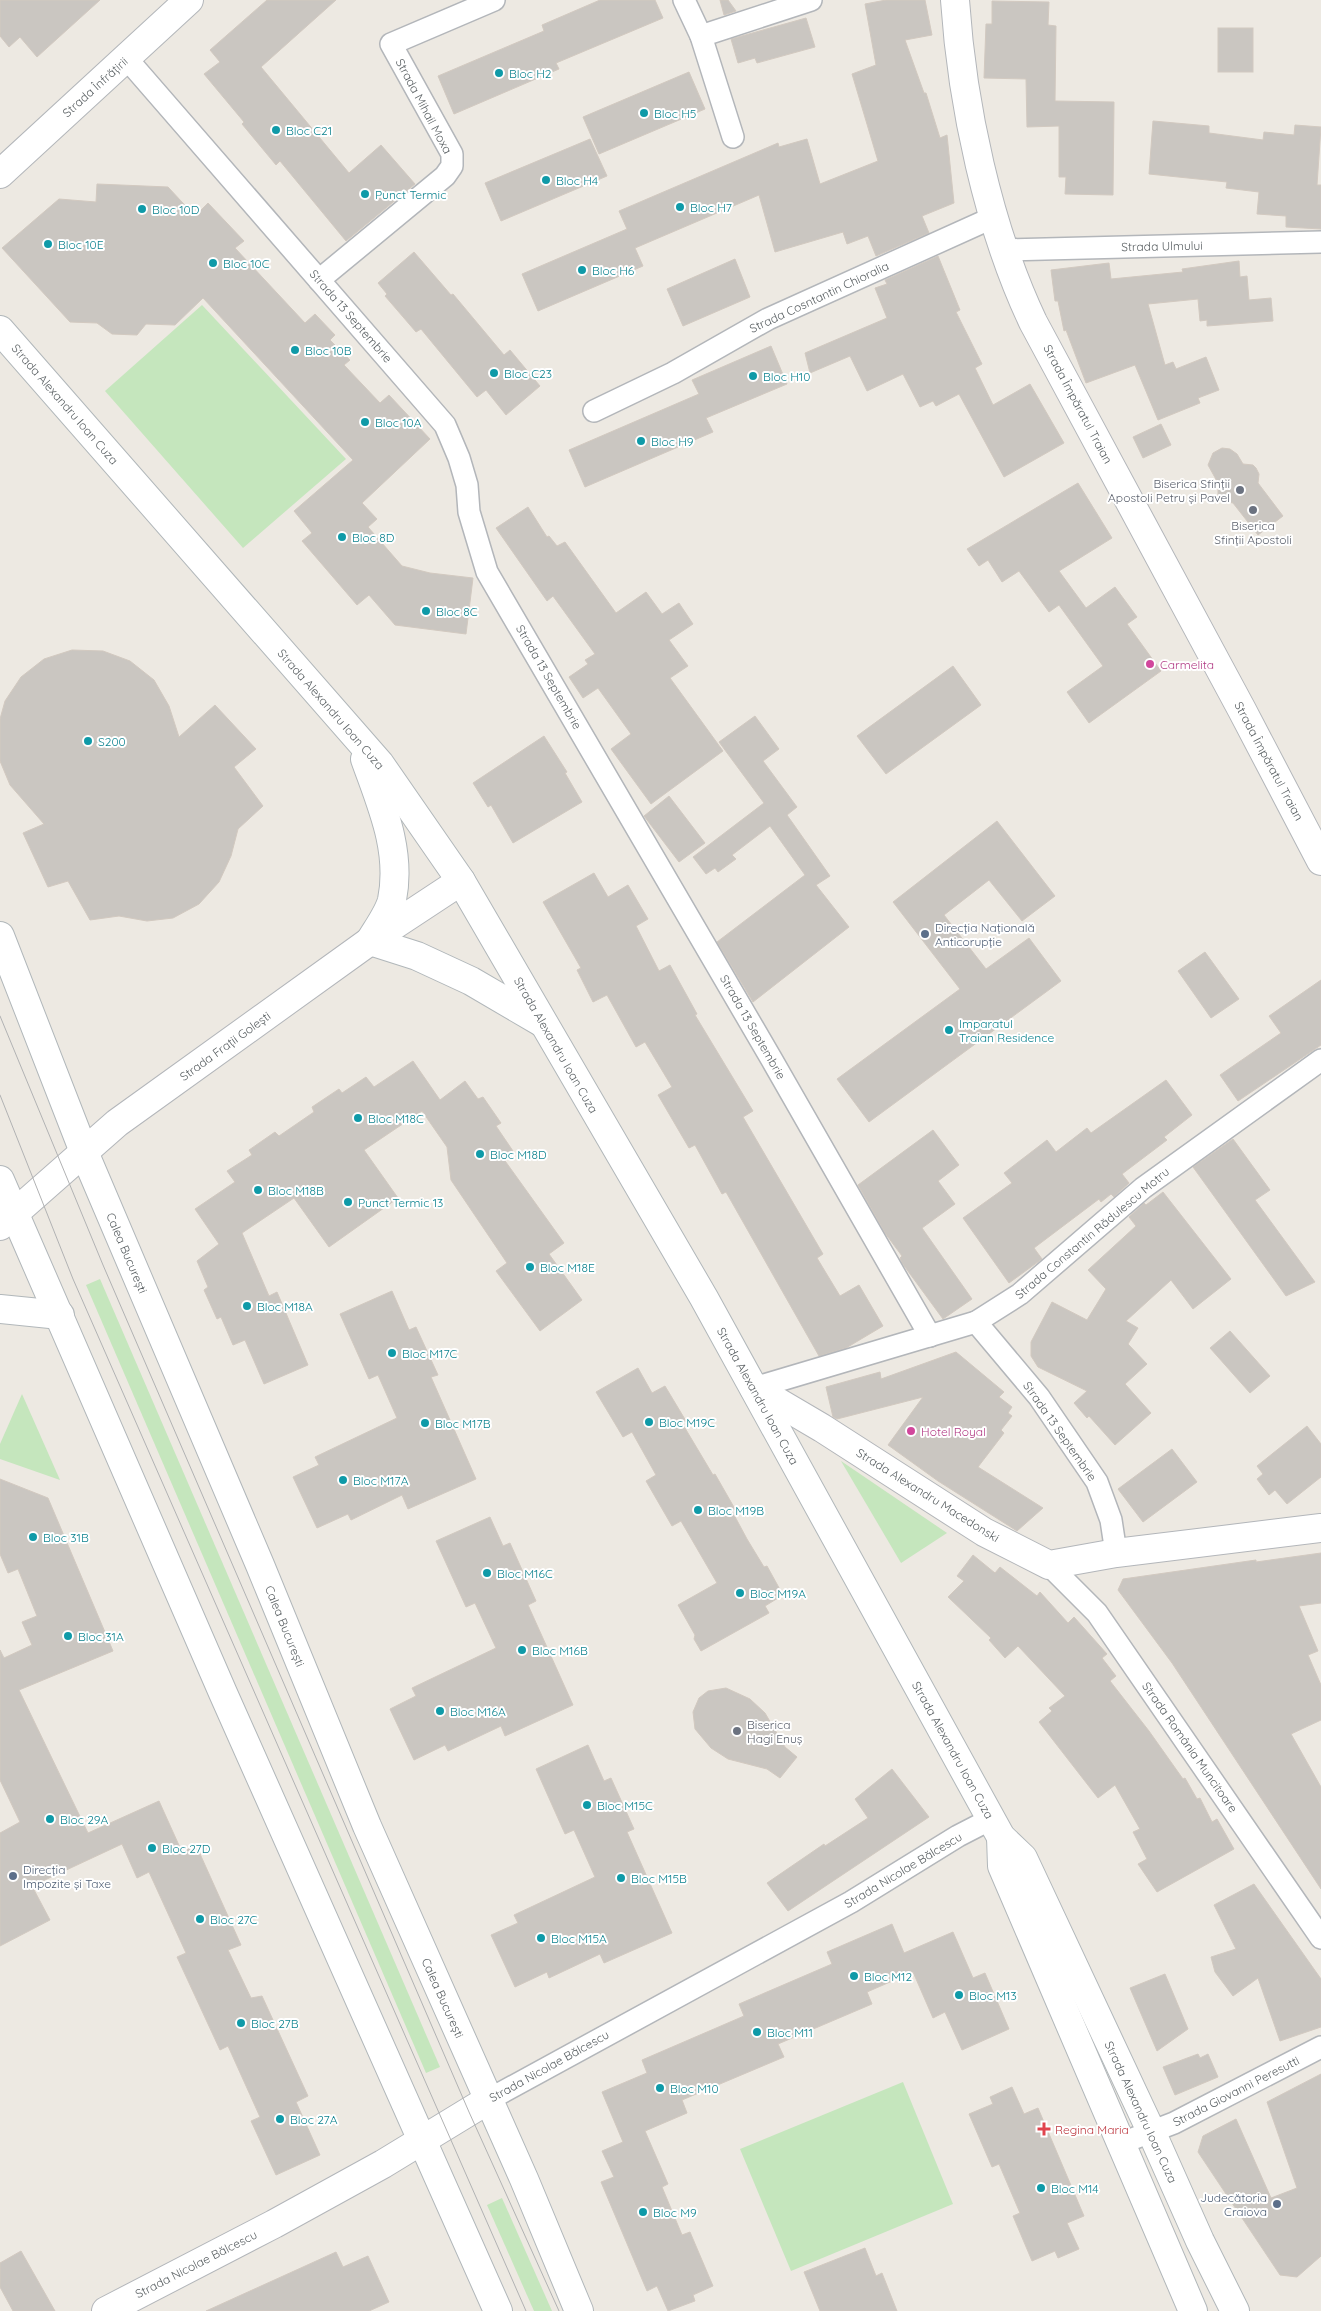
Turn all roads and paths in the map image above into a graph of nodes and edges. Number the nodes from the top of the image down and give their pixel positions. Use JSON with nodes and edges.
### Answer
{"nodes":[{"id":1,"x":189,"y":0,"type":"edge"},
{"id":2,"x":494,"y":0,"type":"edge"},
{"id":3,"x":684,"y":0,"type":"edge"},
{"id":4,"x":811,"y":0,"type":"edge"},
{"id":5,"x":955,"y":0,"type":"edge"},
{"id":6,"x":701,"y":36,"type":"junction"},
{"id":7,"x":127,"y":59,"type":"junction"},
{"id":8,"x":734,"y":137,"type":"dead end"},
{"id":9,"x":0,"y":174,"type":"edge"},
{"id":10,"x":994,"y":216,"type":"junction"},
{"id":11,"x":1321,"y":242,"type":"edge"},
{"id":12,"x":1004,"y":250,"type":"junction"},
{"id":13,"x":319,"y":280,"type":"junction"},
{"id":14,"x":0,"y":330,"type":"edge"},
{"id":15,"x":594,"y":411,"type":"dead end"},
{"id":16,"x":358,"y":740,"type":"junction"},
{"id":17,"x":1321,"y":861,"type":"edge"},
{"id":18,"x":461,"y":881,"type":"junction"},
{"id":19,"x":0,"y":936,"type":"edge"},
{"id":20,"x":370,"y":941,"type":"junction"},
{"id":21,"x":542,"y":1023,"type":"junction"},
{"id":22,"x":1321,"y":1060,"type":"edge"},
{"id":23,"x":84,"y":1152,"type":"junction"},
{"id":24,"x":0,"y":1180,"type":"edge"},
{"id":25,"x":7,"y":1220,"type":"edge"},
{"id":26,"x":0,"y":1309,"type":"edge"},
{"id":27,"x":60,"y":1315,"type":"junction"},
{"id":28,"x":976,"y":1322,"type":"junction"},
{"id":29,"x":930,"y":1336,"type":"junction"},
{"id":30,"x":754,"y":1388,"type":"junction"},
{"id":31,"x":1321,"y":1528,"type":"edge"},
{"id":32,"x":1116,"y":1553,"type":"junction"},
{"id":33,"x":1049,"y":1565,"type":"junction"},
{"id":34,"x":996,"y":1828,"type":"junction"},
{"id":35,"x":1321,"y":1938,"type":"edge"},
{"id":36,"x":1321,"y":2048,"type":"edge"},
{"id":37,"x":488,"y":2100,"type":"junction"},
{"id":38,"x":1151,"y":2131,"type":"junction"},
{"id":39,"x":423,"y":2141,"type":"junction"},
{"id":40,"x":1122,"y":2143,"type":"junction"},
{"id":41,"x":106,"y":2311,"type":"edge"},
{"id":42,"x":498,"y":2311,"type":"edge"},
{"id":43,"x":579,"y":2311,"type":"edge"},
{"id":44,"x":1193,"y":2311,"type":"edge"},
{"id":45,"x":1235,"y":2311,"type":"edge"}],
"edges":[{"from":1,"to":7,"type":"main road","name":"Strada Înfrățirii"},
{"from":2,"to":13,"type":"street","name":"Strada Mihail Moxa"},
{"from":3,"to":6,"type":"street"},
{"from":4,"to":6,"type":"street"},
{"from":5,"to":10,"type":"main road","name":"Strada Împăratul Traian"},
{"from":6,"to":8,"type":"street"},
{"from":7,"to":9,"type":"main road","name":"Strada Înfrățirii"},
{"from":7,"to":13,"type":"street","name":"Strada 13 Septembrie"},
{"from":10,"to":12,"type":"main road","name":"Strada Împăratul Traian"},
{"from":10,"to":15,"type":"street","name":"Strada Cosntantin Chioralia"},
{"from":11,"to":12,"type":"street","name":"Strada Ulmului"},
{"from":12,"to":17,"type":"main road","name":"Strada Împăratul Traian"},
{"from":13,"to":29,"type":"street","name":"Strada 13 Septembrie"},
{"from":14,"to":16,"type":"main road","name":"Strada Alexandru Ioan Cuza"},
{"from":16,"to":18,"type":"main road","name":"Strada Alexandru Ioan Cuza"},
{"from":16,"to":20,"type":"main road"},
{"from":18,"to":20,"type":"main road","name":"Strada Frații Golești"},
{"from":18,"to":21,"type":"main road","name":"Strada Alexandru Ioan Cuza"},
{"from":19,"to":23,"type":"main road","name":"Calea București"},
{"from":20,"to":21,"type":"main road"},
{"from":20,"to":23,"type":"main road","name":"Strada Frații Golești"},
{"from":21,"to":30,"type":"main road","name":"Strada Alexandru Ioan Cuza"},
{"from":22,"to":28,"type":"street","name":"Strada Constantin Rădulescu Motru"},
{"from":23,"to":25,"type":"main road","name":"Strada Frații Golești"},
{"from":23,"to":37,"type":"main road","name":"Calea București"},
{"from":24,"to":25,"type":"main road"},
{"from":25,"to":27,"type":"main road"},
{"from":26,"to":27,"type":"main road"},
{"from":27,"to":39,"type":"main road"},
{"from":28,"to":29,"type":"street","name":"Strada Constantin Rădulescu Motru"},
{"from":28,"to":32,"type":"street","name":"Strada 13 Septembrie"},
{"from":29,"to":30,"type":"street","name":"Strada Constantin Rădulescu Motru"},
{"from":30,"to":33,"type":"main road","name":"Strada Alexandru Macedonski"},
{"from":30,"to":34,"type":"main road","name":"Strada Alexandru Ioan Cuza"},
{"from":31,"to":32,"type":"main road"},
{"from":32,"to":33,"type":"main road"},
{"from":33,"to":35,"type":"street","name":"Strada România Muncitoare"},
{"from":34,"to":37,"type":"street","name":"Strada Nicolae Bălcescu"},
{"from":34,"to":38,"type":"main road","name":"Strada Alexandru Ioan Cuza"},
{"from":34,"to":40,"type":"main road","name":"Strada Alexandru Ioan Cuza"},
{"from":36,"to":38,"type":"street","name":"Strada Giovanni Peresutti"},
{"from":37,"to":39,"type":"main road","name":"Strada Nicolae Bălcescu"},
{"from":37,"to":43,"type":"main road","name":"Calea București"},
{"from":38,"to":40,"type":"street","name":"Strada Giovanni Peresutti"},
{"from":38,"to":45,"type":"main road","name":"Strada Alexandru Ioan Cuza"},
{"from":39,"to":41,"type":"main road","name":"Strada Nicolae Bălcescu"},
{"from":39,"to":42,"type":"main road"},
{"from":40,"to":44,"type":"main road","name":"Strada Alexandru Ioan Cuza"}]}
